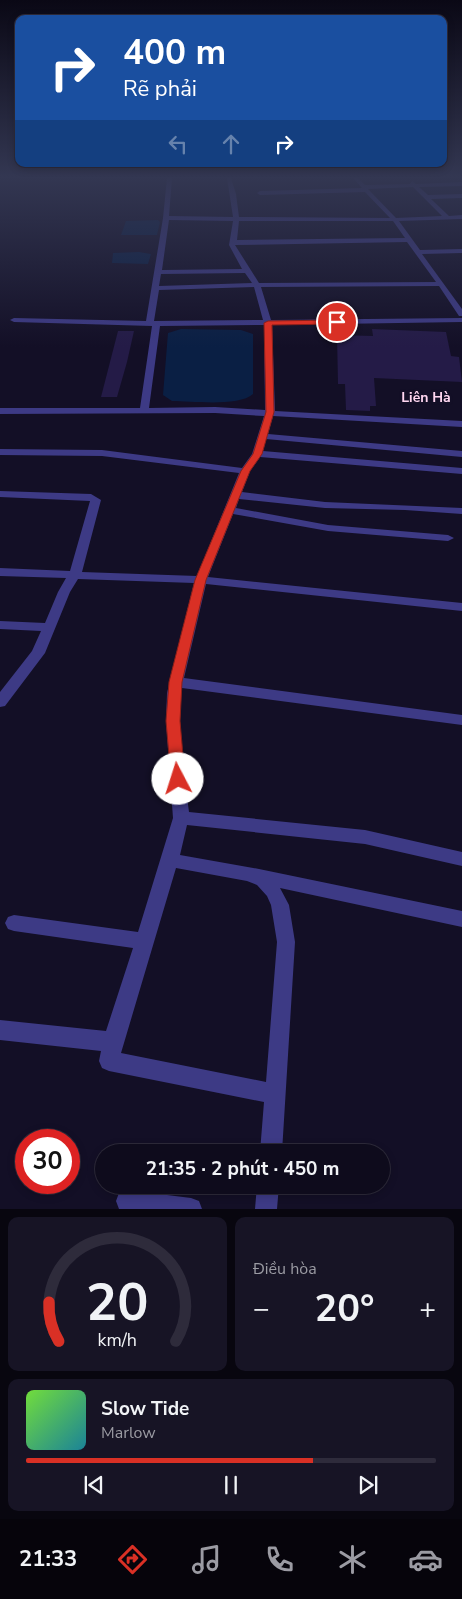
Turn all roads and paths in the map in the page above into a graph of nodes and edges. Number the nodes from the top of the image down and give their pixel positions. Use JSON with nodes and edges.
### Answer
{"nodes":[{"id":1,"x":164,"y":234,"type":"edge"},
{"id":2,"x":236,"y":234,"type":"edge"},
{"id":3,"x":405,"y":234,"type":"edge"},
{"id":4,"x":409,"y":240,"type":"junction"},
{"id":5,"x":233,"y":242,"type":"junction"},
{"id":6,"x":462,"y":251,"type":"edge"},
{"id":7,"x":418,"y":252,"type":"junction"},
{"id":8,"x":248,"y":270,"type":"junction"},
{"id":9,"x":158,"y":272,"type":"junction"},
{"id":10,"x":442,"y":284,"type":"junction"},
{"id":11,"x":257,"y":285,"type":"junction"},
{"id":12,"x":156,"y":288,"type":"junction"},
{"id":13,"x":462,"y":314,"type":"edge"},
{"id":14,"x":14,"y":320,"type":"dead end"},
{"id":15,"x":462,"y":320,"type":"edge"},
{"id":16,"x":153,"y":323,"type":"junction"},
{"id":17,"x":268,"y":323,"type":"junction"},
{"id":18,"x":144,"y":410,"type":"junction"},
{"id":19,"x":0,"y":411,"type":"edge"},
{"id":20,"x":270,"y":412,"type":"junction"},
{"id":21,"x":462,"y":424,"type":"edge"},
{"id":22,"x":263,"y":436,"type":"junction"},
{"id":23,"x":0,"y":452,"type":"edge"},
{"id":24,"x":258,"y":454,"type":"junction"},
{"id":25,"x":462,"y":454,"type":"edge"},
{"id":26,"x":245,"y":471,"type":"junction"},
{"id":27,"x":462,"y":471,"type":"edge"},
{"id":28,"x":0,"y":494,"type":"edge"},
{"id":29,"x":236,"y":495,"type":"junction"},
{"id":30,"x":229,"y":510,"type":"junction"},
{"id":31,"x":462,"y":511,"type":"edge"},
{"id":32,"x":448,"y":538,"type":"dead end"},
{"id":33,"x":0,"y":572,"type":"edge"},
{"id":34,"x":75,"y":574,"type":"junction"},
{"id":35,"x":201,"y":580,"type":"junction"},
{"id":36,"x":462,"y":606,"type":"edge"},
{"id":37,"x":0,"y":625,"type":"edge"},
{"id":38,"x":49,"y":627,"type":"junction"},
{"id":39,"x":176,"y":682,"type":"junction"},
{"id":40,"x":0,"y":702,"type":"edge"},
{"id":41,"x":462,"y":720,"type":"edge"},
{"id":42,"x":182,"y":818,"type":"junction"},
{"id":43,"x":462,"y":859,"type":"edge"},
{"id":44,"x":170,"y":860,"type":"junction"},
{"id":45,"x":249,"y":874,"type":"junction"},
{"id":46,"x":462,"y":919,"type":"edge"},
{"id":47,"x":14,"y":923,"type":"dead end"},
{"id":48,"x":144,"y":941,"type":"junction"},
{"id":49,"x":0,"y":1030,"type":"edge"},
{"id":50,"x":113,"y":1042,"type":"junction"},
{"id":51,"x":276,"y":1094,"type":"junction"},
{"id":52,"x":272,"y":1144,"type":"edge"},
{"id":53,"x":267,"y":1194,"type":"edge"},
{"id":54,"x":127,"y":1202,"type":"dead end"},
{"id":55,"x":191,"y":1209,"type":"edge"},
{"id":56,"x":266,"y":1209,"type":"edge"}],
"edges":[{"from":1,"to":9,"type":"street"},
{"from":2,"to":5,"type":"street"},
{"from":3,"to":4,"type":"street"},
{"from":4,"to":5,"type":"street"},
{"from":4,"to":7,"type":"street"},
{"from":5,"to":8,"type":"street"},
{"from":6,"to":7,"type":"street"},
{"from":7,"to":10,"type":"street"},
{"from":8,"to":9,"type":"street"},
{"from":8,"to":11,"type":"street"},
{"from":9,"to":12,"type":"street"},
{"from":10,"to":11,"type":"street"},
{"from":10,"to":13,"type":"street"},
{"from":11,"to":12,"type":"street"},
{"from":11,"to":17,"type":"street"},
{"from":12,"to":16,"type":"street"},
{"from":14,"to":16,"type":"street"},
{"from":15,"to":17,"type":"street"},
{"from":16,"to":17,"type":"street"},
{"from":16,"to":18,"type":"street"},
{"from":17,"to":20,"type":"street"},
{"from":18,"to":19,"type":"street"},
{"from":18,"to":20,"type":"street"},
{"from":20,"to":21,"type":"street"},
{"from":20,"to":22,"type":"street"},
{"from":22,"to":24,"type":"street"},
{"from":22,"to":25,"type":"street"},
{"from":23,"to":26,"type":"street"},
{"from":24,"to":26,"type":"street"},
{"from":24,"to":27,"type":"street"},
{"from":26,"to":29,"type":"street"},
{"from":28,"to":34,"type":"street"},
{"from":29,"to":30,"type":"street"},
{"from":29,"to":31,"type":"street"},
{"from":30,"to":32,"type":"street"},
{"from":30,"to":35,"type":"street"},
{"from":33,"to":34,"type":"street"},
{"from":34,"to":35,"type":"street"},
{"from":34,"to":38,"type":"street"},
{"from":35,"to":36,"type":"street"},
{"from":35,"to":39,"type":"street"},
{"from":37,"to":38,"type":"street"},
{"from":38,"to":40,"type":"street"},
{"from":39,"to":41,"type":"street"},
{"from":39,"to":42,"type":"street"},
{"from":42,"to":43,"type":"street"},
{"from":42,"to":44,"type":"street"},
{"from":44,"to":45,"type":"street"},
{"from":44,"to":48,"type":"street"},
{"from":45,"to":46,"type":"street"},
{"from":45,"to":51,"type":"street"},
{"from":47,"to":48,"type":"street"},
{"from":48,"to":50,"type":"street"},
{"from":49,"to":50,"type":"street"},
{"from":50,"to":51,"type":"street"},
{"from":51,"to":52,"type":"street"},
{"from":53,"to":56,"type":"street"},
{"from":54,"to":55,"type":"street"}]}
